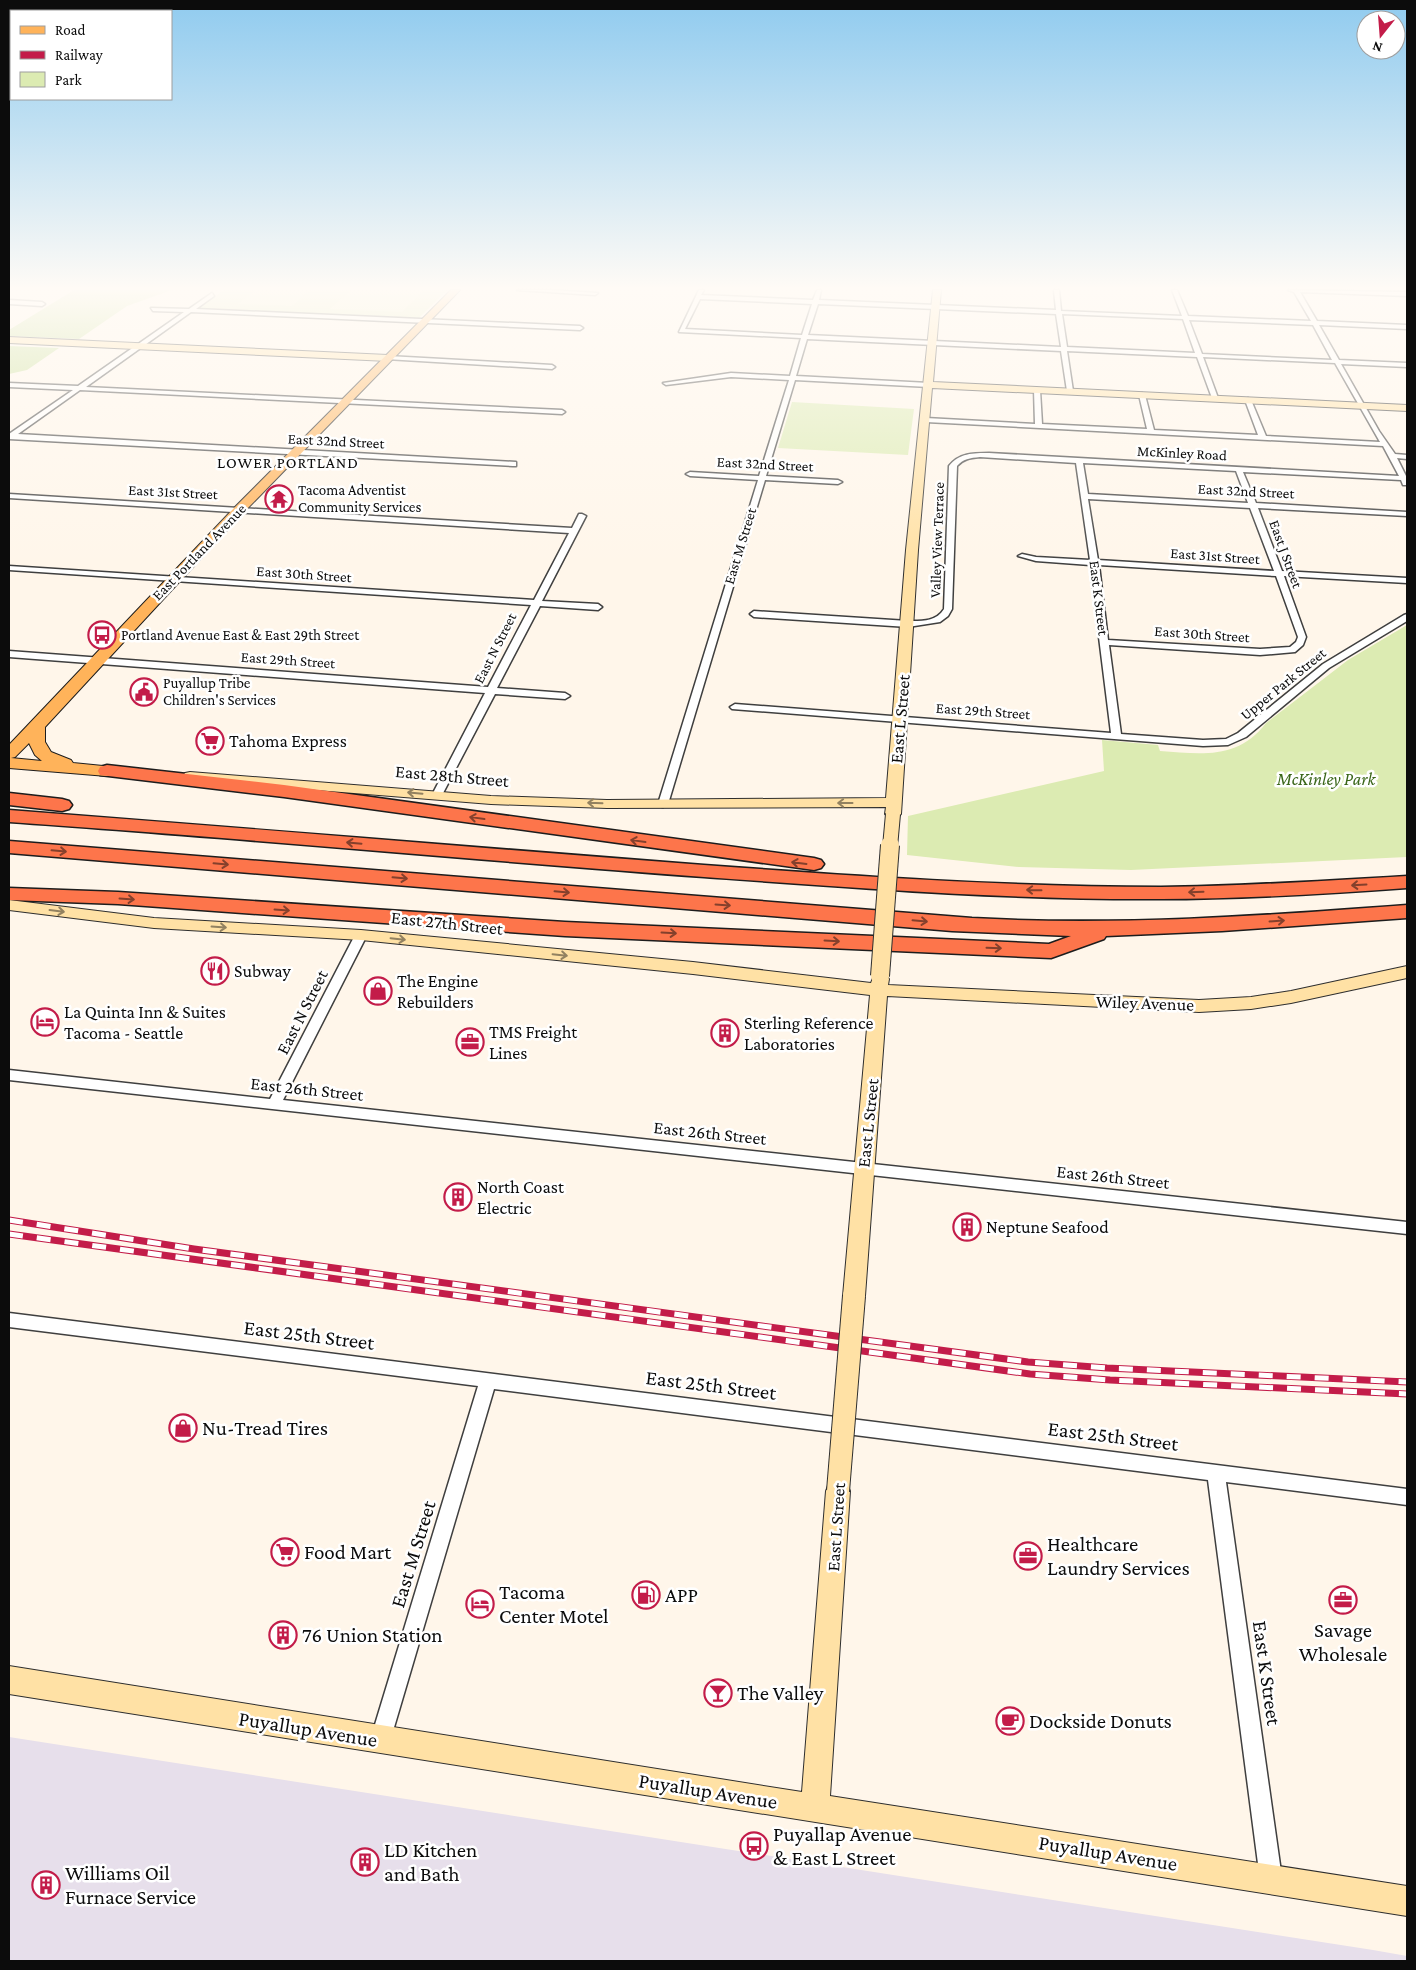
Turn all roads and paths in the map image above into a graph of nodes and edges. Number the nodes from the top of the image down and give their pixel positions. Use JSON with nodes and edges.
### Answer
{"nodes":[{"id":1,"x":88,"y":382,"type":"edge"},
{"id":2,"x":365,"y":382,"type":"edge"},
{"id":3,"x":676,"y":382,"type":"edge"},
{"id":4,"x":791,"y":382,"type":"edge"},
{"id":5,"x":869,"y":382,"type":"edge"},
{"id":6,"x":929,"y":382,"type":"edge"},
{"id":7,"x":1069,"y":382,"type":"edge"},
{"id":8,"x":1208,"y":382,"type":"edge"},
{"id":9,"x":1349,"y":382,"type":"edge"},
{"id":10,"x":666,"y":383,"type":"dead end"},
{"id":11,"x":9,"y":385,"type":"edge"},
{"id":12,"x":929,"y":385,"type":"junction"},
{"id":13,"x":79,"y":388,"type":"junction"},
{"id":14,"x":1037,"y":390,"type":"junction"},
{"id":15,"x":1070,"y":391,"type":"junction"},
{"id":16,"x":1142,"y":395,"type":"junction"},
{"id":17,"x":1215,"y":398,"type":"junction"},
{"id":18,"x":1248,"y":400,"type":"junction"},
{"id":19,"x":346,"y":402,"type":"junction"},
{"id":20,"x":1362,"y":406,"type":"junction"},
{"id":21,"x":1407,"y":408,"type":"edge"},
{"id":22,"x":562,"y":412,"type":"dead end"},
{"id":23,"x":926,"y":420,"type":"junction"},
{"id":24,"x":1039,"y":426,"type":"junction"},
{"id":25,"x":1151,"y":432,"type":"junction"},
{"id":26,"x":10,"y":437,"type":"edge"},
{"id":27,"x":1263,"y":438,"type":"junction"},
{"id":28,"x":1385,"y":444,"type":"junction"},
{"id":29,"x":296,"y":452,"type":"junction"},
{"id":30,"x":1393,"y":456,"type":"junction"},
{"id":31,"x":1407,"y":457,"type":"edge"},
{"id":32,"x":960,"y":459,"type":"joint"},
{"id":33,"x":1079,"y":461,"type":"junction"},
{"id":34,"x":513,"y":464,"type":"dead end"},
{"id":35,"x":1239,"y":470,"type":"junction"},
{"id":36,"x":690,"y":474,"type":"dead end"},
{"id":37,"x":760,"y":478,"type":"junction"},
{"id":38,"x":838,"y":482,"type":"dead end"},
{"id":39,"x":1405,"y":482,"type":"edge"},
{"id":40,"x":9,"y":496,"type":"edge"},
{"id":41,"x":1084,"y":496,"type":"junction"},
{"id":42,"x":1254,"y":505,"type":"junction"},
{"id":43,"x":239,"y":510,"type":"junction"},
{"id":44,"x":1407,"y":514,"type":"edge"},
{"id":45,"x":582,"y":516,"type":"dead end"},
{"id":46,"x":574,"y":530,"type":"junction"},
{"id":47,"x":1022,"y":556,"type":"dead end"},
{"id":48,"x":1094,"y":562,"type":"junction"},
{"id":49,"x":9,"y":568,"type":"edge"},
{"id":50,"x":1278,"y":574,"type":"junction"},
{"id":51,"x":174,"y":579,"type":"junction"},
{"id":52,"x":1407,"y":581,"type":"edge"},
{"id":53,"x":536,"y":603,"type":"junction"},
{"id":54,"x":598,"y":607,"type":"dead end"},
{"id":55,"x":754,"y":614,"type":"dead end"},
{"id":56,"x":1407,"y":617,"type":"edge"},
{"id":57,"x":908,"y":624,"type":"junction"},
{"id":58,"x":1104,"y":642,"type":"junction"},
{"id":59,"x":1296,"y":647,"type":"joint"},
{"id":60,"x":9,"y":654,"type":"edge"},
{"id":61,"x":98,"y":660,"type":"junction"},
{"id":62,"x":492,"y":690,"type":"junction"},
{"id":63,"x":565,"y":696,"type":"dead end"},
{"id":64,"x":735,"y":707,"type":"dead end"},
{"id":65,"x":901,"y":720,"type":"junction"},
{"id":66,"x":37,"y":726,"type":"junction"},
{"id":67,"x":1116,"y":736,"type":"junction"},
{"id":68,"x":9,"y":739,"type":"edge"},
{"id":69,"x":1228,"y":742,"type":"joint"},
{"id":70,"x":9,"y":754,"type":"edge"},
{"id":71,"x":9,"y":763,"type":"edge"},
{"id":72,"x":86,"y":769,"type":"junction"},
{"id":73,"x":107,"y":771,"type":"junction"},
{"id":74,"x":437,"y":796,"type":"junction"},
{"id":75,"x":9,"y":799,"type":"edge"},
{"id":76,"x":663,"y":804,"type":"junction"},
{"id":77,"x":893,"y":808,"type":"junction"},
{"id":78,"x":17,"y":817,"type":"edge"},
{"id":79,"x":248,"y":833,"type":"junction"},
{"id":80,"x":10,"y":847,"type":"edge"},
{"id":81,"x":1407,"y":882,"type":"edge"},
{"id":82,"x":898,"y":885,"type":"junction"},
{"id":83,"x":9,"y":894,"type":"edge"},
{"id":84,"x":9,"y":905,"type":"edge"},
{"id":85,"x":1407,"y":912,"type":"edge"},
{"id":86,"x":1111,"y":929,"type":"junction"},
{"id":87,"x":361,"y":935,"type":"junction"},
{"id":88,"x":1407,"y":972,"type":"edge"},
{"id":89,"x":880,"y":983,"type":"junction"},
{"id":90,"x":9,"y":1075,"type":"edge"},
{"id":91,"x":274,"y":1104,"type":"junction"},
{"id":92,"x":863,"y":1168,"type":"junction"},
{"id":93,"x":1407,"y":1228,"type":"edge"},
{"id":94,"x":9,"y":1320,"type":"edge"},
{"id":95,"x":488,"y":1380,"type":"junction"},
{"id":96,"x":1216,"y":1472,"type":"junction"},
{"id":97,"x":1407,"y":1497,"type":"edge"},
{"id":98,"x":9,"y":1680,"type":"edge"},
{"id":99,"x":380,"y":1742,"type":"junction"},
{"id":100,"x":815,"y":1807,"type":"junction"},
{"id":101,"x":1271,"y":1879,"type":"junction"},
{"id":102,"x":1407,"y":1901,"type":"edge"}],
"edges":[{"from":1,"to":13,"type":"street"},
{"from":2,"to":19,"type":"main road","name":"East Portland Avenue"},
{"from":3,"to":10,"type":"street"},
{"from":4,"to":37,"type":"street","name":"East M Street"},
{"from":5,"to":12,"type":"street"},
{"from":6,"to":12,"type":"street","name":"East L Street"},
{"from":7,"to":15,"type":"street"},
{"from":8,"to":17,"type":"street"},
{"from":9,"to":20,"type":"street"},
{"from":11,"to":13,"type":"street"},
{"from":12,"to":14,"type":"street"},
{"from":12,"to":23,"type":"street","name":"East L Street"},
{"from":13,"to":19,"type":"street"},
{"from":13,"to":26,"type":"street"},
{"from":14,"to":15,"type":"street"},
{"from":14,"to":24,"type":"street"},
{"from":15,"to":16,"type":"street"},
{"from":16,"to":17,"type":"street"},
{"from":16,"to":25,"type":"street"},
{"from":17,"to":18,"type":"street"},
{"from":18,"to":20,"type":"street"},
{"from":18,"to":27,"type":"street"},
{"from":19,"to":22,"type":"street"},
{"from":19,"to":29,"type":"main road","name":"East Portland Avenue"},
{"from":20,"to":21,"type":"street"},
{"from":20,"to":28,"type":"street"},
{"from":23,"to":24,"type":"street"},
{"from":23,"to":57,"type":"street","name":"East L Street"},
{"from":24,"to":25,"type":"street"},
{"from":25,"to":27,"type":"street"},
{"from":26,"to":29,"type":"street","name":"East 32nd Street"},
{"from":27,"to":28,"type":"street"},
{"from":28,"to":30,"type":"street"},
{"from":29,"to":34,"type":"street","name":"East 32nd Street"},
{"from":29,"to":43,"type":"main road","name":"East Portland Avenue"},
{"from":30,"to":31,"type":"street"},
{"from":30,"to":39,"type":"street"},
{"from":32,"to":33,"type":"street","name":"McKinley Road"},
{"from":32,"to":57,"type":"street","name":"Valley View Terrace"},
{"from":33,"to":35,"type":"street","name":"McKinley Road"},
{"from":33,"to":41,"type":"street","name":"East K Street"},
{"from":35,"to":39,"type":"street","name":"McKinley Road"},
{"from":35,"to":42,"type":"street","name":"East J Street"},
{"from":36,"to":37,"type":"street","name":"East 32nd Street"},
{"from":37,"to":38,"type":"street","name":"East 32nd Street"},
{"from":37,"to":76,"type":"street","name":"East M Street"},
{"from":40,"to":43,"type":"street","name":"East 31st Street"},
{"from":41,"to":42,"type":"street","name":"East 32nd Street"},
{"from":41,"to":48,"type":"street","name":"East K Street"},
{"from":42,"to":44,"type":"street","name":"East 32nd Street"},
{"from":42,"to":50,"type":"street","name":"East J Street"},
{"from":43,"to":46,"type":"street","name":"East 31st Street"},
{"from":43,"to":51,"type":"main road","name":"East Portland Avenue"},
{"from":45,"to":46,"type":"street","name":"East N Street"},
{"from":46,"to":53,"type":"street","name":"East N Street"},
{"from":47,"to":48,"type":"street","name":"East 31st Street"},
{"from":48,"to":50,"type":"street","name":"East 31st Street"},
{"from":48,"to":58,"type":"street","name":"East K Street"},
{"from":49,"to":51,"type":"street","name":"East 30th Street"},
{"from":50,"to":52,"type":"street","name":"East 31st Street"},
{"from":50,"to":59,"type":"street","name":"East J Street"},
{"from":51,"to":53,"type":"street","name":"East 30th Street"},
{"from":51,"to":61,"type":"main road","name":"East Portland Avenue"},
{"from":53,"to":54,"type":"street","name":"East 30th Street"},
{"from":53,"to":62,"type":"street","name":"East N Street"},
{"from":55,"to":57,"type":"street"},
{"from":56,"to":69,"type":"street","name":"Upper Park Street"},
{"from":57,"to":65,"type":"street","name":"East L Street"},
{"from":58,"to":59,"type":"street","name":"East 30th Street"},
{"from":58,"to":67,"type":"street","name":"East K Street"},
{"from":60,"to":61,"type":"street","name":"East 29th Street"},
{"from":61,"to":62,"type":"street","name":"East 29th Street"},
{"from":61,"to":66,"type":"main road","name":"East Portland Avenue"},
{"from":62,"to":63,"type":"street","name":"East 29th Street"},
{"from":62,"to":74,"type":"street","name":"East N Street"},
{"from":64,"to":65,"type":"street","name":"East 29th Street"},
{"from":65,"to":67,"type":"street","name":"East 29th Street"},
{"from":65,"to":77,"type":"street","name":"East L Street"},
{"from":66,"to":68,"type":"main road"},
{"from":66,"to":70,"type":"main road","name":"East Portland Avenue"},
{"from":66,"to":72,"type":"main road"},
{"from":67,"to":69,"type":"street","name":"East 29th Street"},
{"from":71,"to":72,"type":"main road","name":"East 28th Street"},
{"from":72,"to":73,"type":"main road","name":"East 28th Street"},
{"from":74,"to":73,"type":"street","name":"East 28th Street","one_way":true},
{"from":82,"to":73,"type":"highway","one_way":true},
{"from":76,"to":74,"type":"street","name":"East 28th Street","one_way":true},
{"from":75,"to":79,"type":"highway"},
{"from":77,"to":76,"type":"street","name":"East 28th Street","one_way":true},
{"from":77,"to":89,"type":"street","name":"East L Street","bridge":true},
{"from":78,"to":79,"type":"highway"},
{"from":82,"to":79,"type":"highway","one_way":true},
{"from":80,"to":86,"type":"highway","one_way":true},
{"from":81,"to":82,"type":"highway","one_way":true},
{"from":83,"to":86,"type":"highway","one_way":true},
{"from":84,"to":87,"type":"street","name":"East 27th Street","one_way":true},
{"from":86,"to":85,"type":"highway","one_way":true},
{"from":87,"to":89,"type":"street","name":"East 27th Street","one_way":true},
{"from":87,"to":91,"type":"street","name":"East N Street"},
{"from":88,"to":89,"type":"street","name":"Wiley Avenue"},
{"from":89,"to":92,"type":"street","name":"East L Street"},
{"from":90,"to":91,"type":"street","name":"East 26th Street"},
{"from":91,"to":92,"type":"street","name":"East 26th Street"},
{"from":92,"to":93,"type":"street","name":"East 26th Street"},
{"from":92,"to":100,"type":"street","name":"East L Street","bridge":true},
{"from":94,"to":95,"type":"street","name":"East 25th Street"},
{"from":95,"to":96,"type":"street","name":"East 25th Street"},
{"from":95,"to":99,"type":"street","name":"East M Street"},
{"from":96,"to":97,"type":"street","name":"East 25th Street"},
{"from":96,"to":101,"type":"street","name":"East K Street"},
{"from":98,"to":99,"type":"street","name":"Puyallup Avenue"},
{"from":99,"to":100,"type":"street","name":"Puyallup Avenue"},
{"from":100,"to":101,"type":"street","name":"Puyallup Avenue"},
{"from":101,"to":102,"type":"street","name":"Puyallup Avenue"}]}
